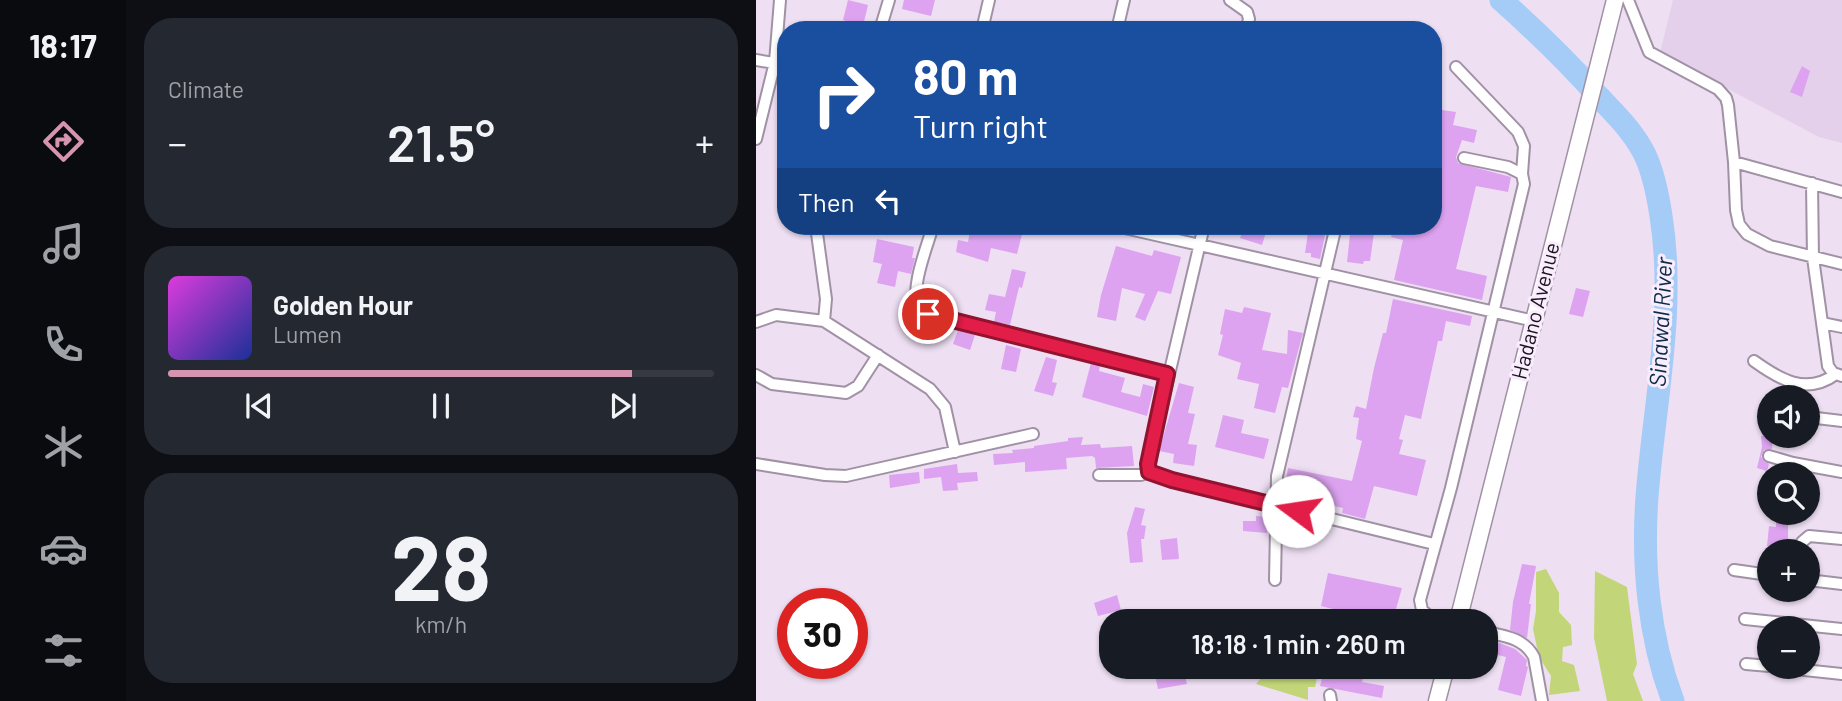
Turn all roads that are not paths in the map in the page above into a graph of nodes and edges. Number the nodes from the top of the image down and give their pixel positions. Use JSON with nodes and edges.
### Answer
{"nodes":[{"id":1,"x":780,"y":0,"type":"edge"},
{"id":2,"x":889,"y":0,"type":"edge"},
{"id":3,"x":989,"y":0,"type":"edge"},
{"id":4,"x":1124,"y":0,"type":"edge"},
{"id":5,"x":1230,"y":0,"type":"edge"},
{"id":6,"x":1615,"y":0,"type":"edge"},
{"id":7,"x":1629,"y":0,"type":"edge"},
{"id":8,"x":780,"y":21,"type":"edge"},
{"id":9,"x":883,"y":21,"type":"edge"},
{"id":10,"x":984,"y":21,"type":"edge"},
{"id":11,"x":1118,"y":21,"type":"edge"},
{"id":12,"x":1248,"y":21,"type":"edge"},
{"id":13,"x":756,"y":60,"type":"edge"},
{"id":14,"x":777,"y":64,"type":"edge"},
{"id":15,"x":1456,"y":67,"type":"dead end"},
{"id":16,"x":777,"y":73,"type":"edge"},
{"id":17,"x":756,"y":139,"type":"edge"},
{"id":18,"x":1464,"y":158,"type":"dead end"},
{"id":19,"x":1734,"y":162,"type":"junction"},
{"id":20,"x":1522,"y":174,"type":"junction"},
{"id":21,"x":1812,"y":183,"type":"junction"},
{"id":22,"x":1842,"y":192,"type":"edge"},
{"id":23,"x":817,"y":235,"type":"edge"},
{"id":24,"x":931,"y":235,"type":"edge"},
{"id":25,"x":1158,"y":235,"type":"edge"},
{"id":26,"x":1202,"y":235,"type":"edge"},
{"id":27,"x":1334,"y":235,"type":"edge"},
{"id":28,"x":1200,"y":244,"type":"junction"},
{"id":29,"x":1813,"y":258,"type":"junction"},
{"id":30,"x":1842,"y":264,"type":"edge"},
{"id":31,"x":1324,"y":272,"type":"junction"},
{"id":32,"x":1492,"y":310,"type":"junction"},
{"id":33,"x":824,"y":321,"type":"junction"},
{"id":34,"x":1534,"y":321,"type":"junction"},
{"id":35,"x":756,"y":322,"type":"edge"},
{"id":36,"x":1822,"y":323,"type":"junction"},
{"id":37,"x":1842,"y":327,"type":"edge"},
{"id":38,"x":878,"y":355,"type":"junction"},
{"id":39,"x":1754,"y":361,"type":"dead end"},
{"id":40,"x":1167,"y":374,"type":"junction"},
{"id":41,"x":756,"y":375,"type":"edge"},
{"id":42,"x":1839,"y":375,"type":"edge"},
{"id":43,"x":1820,"y":418,"type":"edge"},
{"id":44,"x":1842,"y":421,"type":"edge"},
{"id":45,"x":1033,"y":434,"type":"dead end"},
{"id":46,"x":955,"y":452,"type":"junction"},
{"id":47,"x":1769,"y":456,"type":"dead end"},
{"id":48,"x":756,"y":464,"type":"edge"},
{"id":49,"x":1149,"y":472,"type":"junction"},
{"id":50,"x":1842,"y":472,"type":"edge"},
{"id":51,"x":1099,"y":475,"type":"dead end"},
{"id":52,"x":1275,"y":505,"type":"junction"},
{"id":53,"x":1806,"y":539,"type":"edge"},
{"id":54,"x":1842,"y":539,"type":"edge"},
{"id":55,"x":1434,"y":544,"type":"junction"},
{"id":56,"x":1734,"y":569,"type":"dead end"},
{"id":57,"x":1757,"y":573,"type":"edge"},
{"id":58,"x":1275,"y":580,"type":"dead end"},
{"id":59,"x":1820,"y":581,"type":"edge"},
{"id":60,"x":1842,"y":584,"type":"edge"},
{"id":61,"x":1422,"y":609,"type":"edge"},
{"id":62,"x":1461,"y":609,"type":"edge"},
{"id":63,"x":1745,"y":619,"type":"dead end"},
{"id":64,"x":1842,"y":629,"type":"edge"},
{"id":65,"x":1498,"y":635,"type":"edge"},
{"id":66,"x":1746,"y":664,"type":"dead end"},
{"id":67,"x":1757,"y":665,"type":"edge"},
{"id":68,"x":1820,"y":672,"type":"edge"},
{"id":69,"x":1842,"y":674,"type":"edge"},
{"id":70,"x":1443,"y":679,"type":"edge"},
{"id":71,"x":1437,"y":701,"type":"edge"},
{"id":72,"x":1542,"y":701,"type":"edge"}],
"edges":[{"from":1,"to":8,"type":"street"},
{"from":2,"to":9,"type":"street"},
{"from":3,"to":10,"type":"street"},
{"from":4,"to":11,"type":"street"},
{"from":5,"to":12,"type":"street"},
{"from":6,"to":34,"type":"main road","name":"Hadano Avenue"},
{"from":7,"to":19,"type":"street"},
{"from":13,"to":14,"type":"street"},
{"from":15,"to":20,"type":"street"},
{"from":16,"to":17,"type":"street"},
{"from":18,"to":20,"type":"street"},
{"from":19,"to":21,"type":"street"},
{"from":19,"to":29,"type":"street"},
{"from":20,"to":32,"type":"street"},
{"from":21,"to":22,"type":"street"},
{"from":21,"to":29,"type":"street"},
{"from":23,"to":33,"type":"street"},
{"from":24,"to":40,"type":"street"},
{"from":25,"to":28,"type":"street"},
{"from":26,"to":28,"type":"street"},
{"from":27,"to":31,"type":"street"},
{"from":28,"to":31,"type":"street"},
{"from":28,"to":40,"type":"street"},
{"from":29,"to":30,"type":"street"},
{"from":29,"to":36,"type":"street"},
{"from":31,"to":32,"type":"street"},
{"from":31,"to":52,"type":"street"},
{"from":32,"to":34,"type":"street"},
{"from":32,"to":55,"type":"street"},
{"from":33,"to":35,"type":"street"},
{"from":33,"to":38,"type":"street"},
{"from":34,"to":62,"type":"main road","name":"Hadano Avenue"},
{"from":36,"to":37,"type":"street"},
{"from":36,"to":42,"type":"street"},
{"from":38,"to":41,"type":"street"},
{"from":38,"to":46,"type":"street"},
{"from":39,"to":42,"type":"street"},
{"from":40,"to":49,"type":"street"},
{"from":43,"to":44,"type":"street"},
{"from":45,"to":46,"type":"street"},
{"from":46,"to":48,"type":"street"},
{"from":47,"to":50,"type":"street"},
{"from":49,"to":51,"type":"street"},
{"from":49,"to":52,"type":"street"},
{"from":52,"to":55,"type":"street"},
{"from":52,"to":58,"type":"street"},
{"from":53,"to":54,"type":"street"},
{"from":55,"to":61,"type":"street"},
{"from":56,"to":57,"type":"street"},
{"from":59,"to":60,"type":"street"},
{"from":63,"to":64,"type":"street"},
{"from":65,"to":72,"type":"street"},
{"from":66,"to":67,"type":"street"},
{"from":68,"to":69,"type":"street"},
{"from":70,"to":71,"type":"main road"}]}
